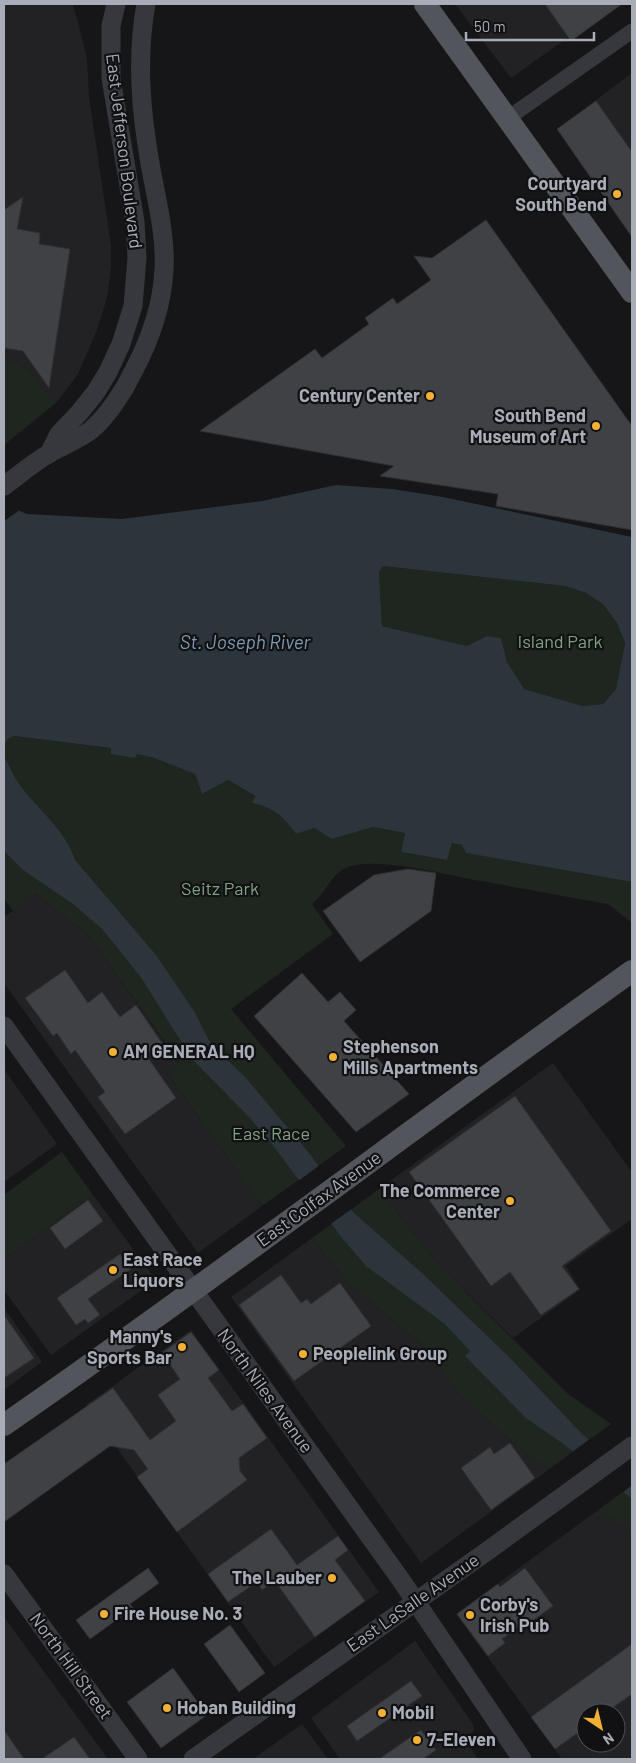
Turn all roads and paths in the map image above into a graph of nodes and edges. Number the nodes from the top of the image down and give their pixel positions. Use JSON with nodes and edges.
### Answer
{"nodes":[{"id":1,"x":116,"y":4,"type":"edge"},
{"id":2,"x":146,"y":4,"type":"edge"},
{"id":3,"x":425,"y":4,"type":"edge"},
{"id":4,"x":632,"y":31,"type":"edge"},
{"id":5,"x":508,"y":118,"type":"junction"},
{"id":6,"x":632,"y":292,"type":"edge"},
{"id":7,"x":49,"y":454,"type":"junction"},
{"id":8,"x":4,"y":486,"type":"edge"},
{"id":9,"x":632,"y":971,"type":"edge"},
{"id":10,"x":4,"y":1026,"type":"edge"},
{"id":11,"x":193,"y":1291,"type":"junction"},
{"id":12,"x":4,"y":1425,"type":"edge"},
{"id":13,"x":632,"y":1446,"type":"edge"},
{"id":14,"x":4,"y":1574,"type":"edge"},
{"id":15,"x":416,"y":1601,"type":"junction"},
{"id":16,"x":138,"y":1759,"type":"edge"},
{"id":17,"x":193,"y":1759,"type":"edge"},
{"id":18,"x":522,"y":1759,"type":"edge"}],
"edges":[{"from":1,"to":7,"type":"street","name":"East Jefferson Boulevard"},
{"from":2,"to":7,"type":"street","name":"East Jefferson Boulevard"},
{"from":3,"to":5,"type":"main road"},
{"from":4,"to":5,"type":"street"},
{"from":5,"to":6,"type":"main road"},
{"from":7,"to":8,"type":"street","name":"East Jefferson Boulevard"},
{"from":9,"to":11,"type":"main road","name":"East Colfax Avenue"},
{"from":10,"to":11,"type":"street","name":"North Niles Avenue"},
{"from":11,"to":12,"type":"main road","name":"East Colfax Avenue"},
{"from":11,"to":15,"type":"street","name":"North Niles Avenue"},
{"from":13,"to":15,"type":"street","name":"East LaSalle Avenue"},
{"from":14,"to":16,"type":"street","name":"North Hill Street"},
{"from":15,"to":17,"type":"street","name":"East LaSalle Avenue"},
{"from":15,"to":18,"type":"street","name":"North Niles Avenue"}]}
